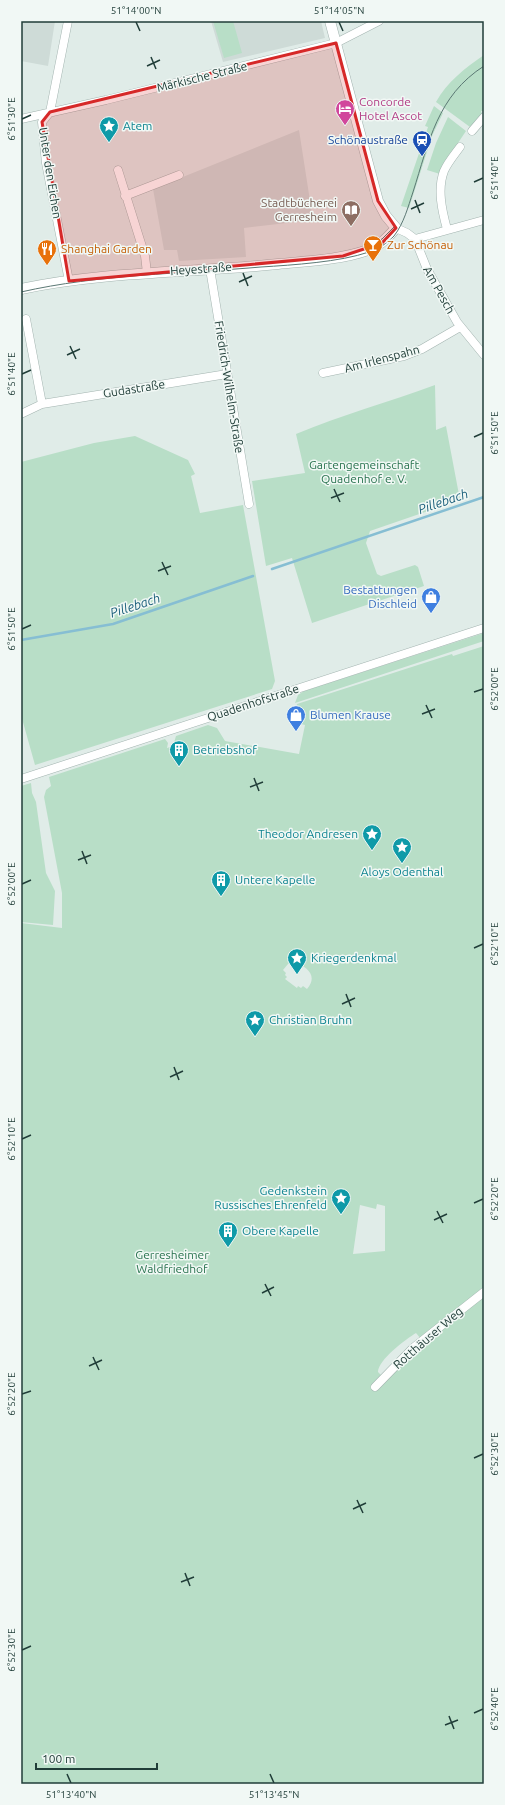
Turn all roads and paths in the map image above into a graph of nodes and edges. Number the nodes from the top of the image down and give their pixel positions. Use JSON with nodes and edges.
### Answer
{"nodes":[{"id":1,"x":68,"y":21,"type":"edge"},
{"id":2,"x":330,"y":21,"type":"edge"},
{"id":3,"x":379,"y":21,"type":"edge"},
{"id":4,"x":336,"y":43,"type":"junction"},
{"id":5,"x":50,"y":112,"type":"junction"},
{"id":6,"x":484,"y":117,"type":"edge"},
{"id":7,"x":21,"y":119,"type":"edge"},
{"id":8,"x":472,"y":131,"type":"dead end"},
{"id":9,"x":460,"y":147,"type":"dead end"},
{"id":10,"x":118,"y":170,"type":"dead end"},
{"id":11,"x":179,"y":175,"type":"dead end"},
{"id":12,"x":125,"y":196,"type":"junction"},
{"id":13,"x":484,"y":220,"type":"edge"},
{"id":14,"x":396,"y":228,"type":"junction"},
{"id":15,"x":447,"y":229,"type":"junction"},
{"id":16,"x":415,"y":239,"type":"junction"},
{"id":17,"x":210,"y":269,"type":"junction"},
{"id":18,"x":147,"y":273,"type":"junction"},
{"id":19,"x":68,"y":280,"type":"junction"},
{"id":20,"x":21,"y":289,"type":"edge"},
{"id":21,"x":26,"y":319,"type":"dead end"},
{"id":22,"x":460,"y":327,"type":"junction"},
{"id":23,"x":484,"y":355,"type":"edge"},
{"id":24,"x":323,"y":373,"type":"dead end"},
{"id":25,"x":227,"y":374,"type":"junction"},
{"id":26,"x":42,"y":404,"type":"junction"},
{"id":27,"x":21,"y":414,"type":"edge"},
{"id":28,"x":249,"y":504,"type":"dead end"},
{"id":29,"x":484,"y":628,"type":"edge"},
{"id":30,"x":21,"y":779,"type":"edge"},
{"id":31,"x":484,"y":1292,"type":"edge"},
{"id":32,"x":374,"y":1387,"type":"dead end"}],
"edges":[{"from":1,"to":5,"type":"street","name":"Unter den Eichen"},
{"from":2,"to":4,"type":"street"},
{"from":3,"to":4,"type":"street","name":"Märkische Straße"},
{"from":4,"to":5,"type":"street","name":"Märkische Straße"},
{"from":4,"to":14,"type":"street"},
{"from":5,"to":7,"type":"street","name":"Märkische Straße"},
{"from":5,"to":19,"type":"street","name":"Unter den Eichen"},
{"from":6,"to":8,"type":"street"},
{"from":9,"to":15,"type":"street"},
{"from":10,"to":12,"type":"street"},
{"from":11,"to":12,"type":"street"},
{"from":12,"to":18,"type":"street"},
{"from":13,"to":15,"type":"street"},
{"from":14,"to":16,"type":"street"},
{"from":14,"to":17,"type":"street","name":"Heyestraße"},
{"from":15,"to":16,"type":"street"},
{"from":16,"to":22,"type":"street","name":"Am Pesch"},
{"from":17,"to":18,"type":"street","name":"Heyestraße"},
{"from":17,"to":25,"type":"street","name":"Friedrich-Wilhelm-Straße"},
{"from":18,"to":19,"type":"street","name":"Heyestraße"},
{"from":19,"to":20,"type":"street","name":"Heyestraße"},
{"from":21,"to":26,"type":"street"},
{"from":22,"to":23,"type":"street","name":"Am Pesch"},
{"from":22,"to":24,"type":"street","name":"Am Irlenspahn"},
{"from":25,"to":26,"type":"street","name":"Gudastraße"},
{"from":25,"to":28,"type":"street","name":"Friedrich-Wilhelm-Straße"},
{"from":26,"to":27,"type":"street","name":"Gudastraße"},
{"from":29,"to":30,"type":"street","name":"Quadenhofstraße"},
{"from":31,"to":32,"type":"street","name":"Rotthäuser Weg"}]}
